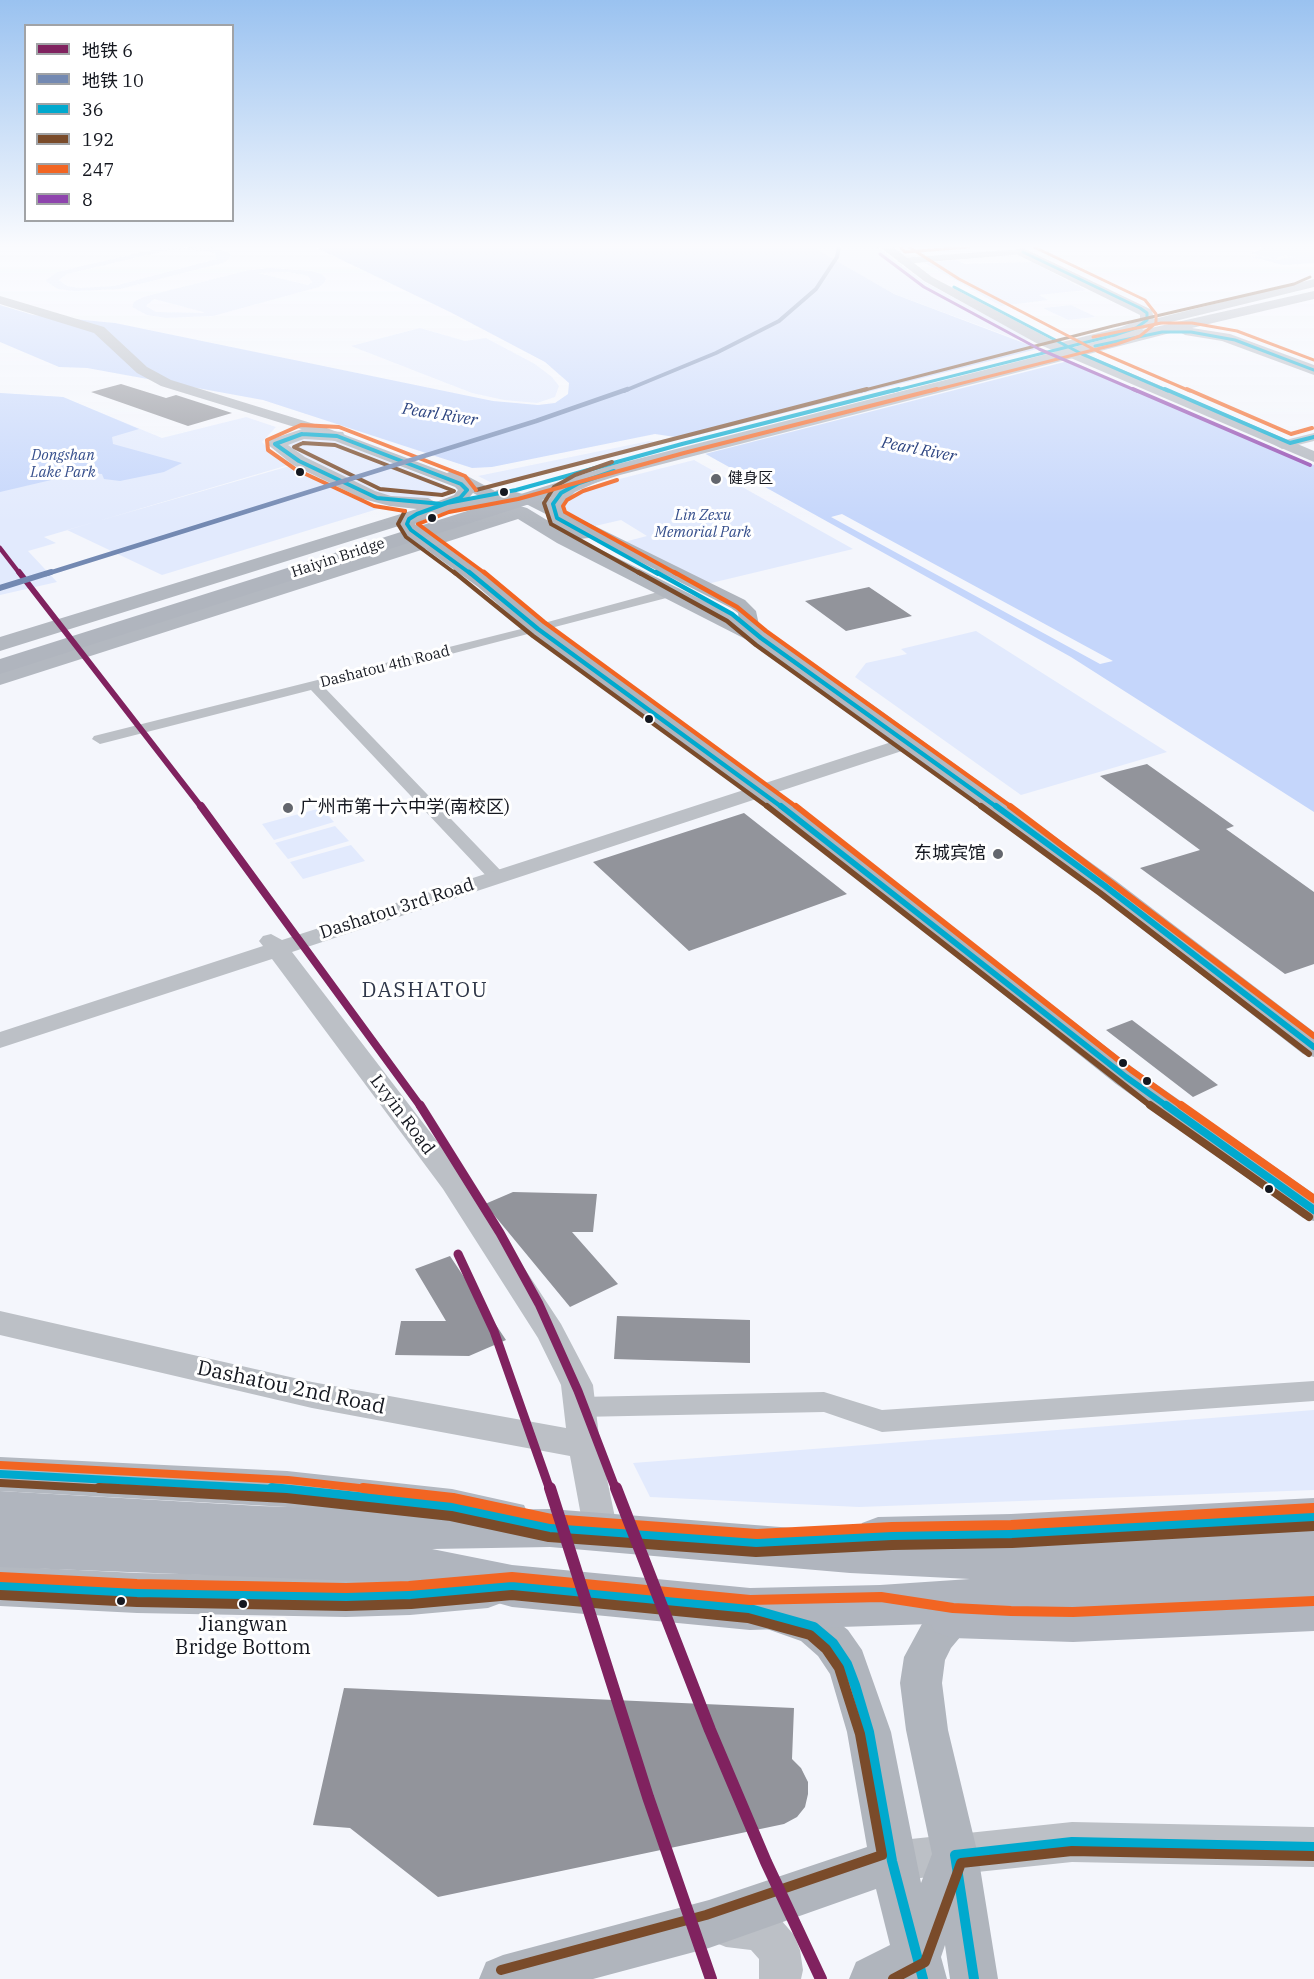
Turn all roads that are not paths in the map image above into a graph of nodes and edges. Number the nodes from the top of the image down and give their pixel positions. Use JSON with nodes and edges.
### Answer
{"nodes":[{"id":1,"x":110,"y":339,"type":"edge"},
{"id":2,"x":1048,"y":339,"type":"edge"},
{"id":3,"x":1094,"y":339,"type":"edge"},
{"id":4,"x":1107,"y":339,"type":"edge"},
{"id":5,"x":1108,"y":339,"type":"edge"},
{"id":6,"x":1145,"y":339,"type":"edge"},
{"id":7,"x":1232,"y":339,"type":"edge"},
{"id":8,"x":1064,"y":348,"type":"junction"},
{"id":9,"x":1082,"y":354,"type":"junction"},
{"id":10,"x":1314,"y":370,"type":"edge"},
{"id":11,"x":298,"y":420,"type":"junction"},
{"id":12,"x":337,"y":436,"type":"junction"},
{"id":13,"x":1314,"y":437,"type":"edge"},
{"id":14,"x":274,"y":444,"type":"junction"},
{"id":15,"x":1286,"y":444,"type":"junction"},
{"id":16,"x":1314,"y":452,"type":"edge"},
{"id":17,"x":1314,"y":457,"type":"edge"},
{"id":18,"x":597,"y":476,"type":"junction"},
{"id":19,"x":466,"y":486,"type":"junction"},
{"id":20,"x":516,"y":490,"type":"junction"},
{"id":21,"x":520,"y":512,"type":"junction"},
{"id":22,"x":417,"y":514,"type":"junction"},
{"id":23,"x":376,"y":527,"type":"junction"},
{"id":24,"x":417,"y":544,"type":"junction"},
{"id":25,"x":669,"y":593,"type":"junction"},
{"id":26,"x":538,"y":629,"type":"junction"},
{"id":27,"x":761,"y":638,"type":"junction"},
{"id":28,"x":0,"y":644,"type":"edge"},
{"id":29,"x":0,"y":652,"type":"edge"},
{"id":30,"x":0,"y":667,"type":"edge"},
{"id":31,"x":0,"y":678,"type":"edge"},
{"id":32,"x":314,"y":685,"type":"junction"},
{"id":33,"x":100,"y":739,"type":"dead end"},
{"id":34,"x":910,"y":742,"type":"junction"},
{"id":35,"x":761,"y":790,"type":"junction"},
{"id":36,"x":494,"y":874,"type":"junction"},
{"id":37,"x":273,"y":944,"type":"junction"},
{"id":38,"x":0,"y":1028,"type":"edge"},
{"id":39,"x":0,"y":1040,"type":"edge"},
{"id":40,"x":1314,"y":1047,"type":"edge"},
{"id":41,"x":1314,"y":1210,"type":"edge"},
{"id":42,"x":0,"y":1323,"type":"edge"},
{"id":43,"x":1314,"y":1391,"type":"edge"},
{"id":44,"x":579,"y":1407,"type":"junction"},
{"id":45,"x":584,"y":1445,"type":"junction"},
{"id":46,"x":4,"y":1510,"type":"edge"},
{"id":47,"x":1314,"y":1517,"type":"edge"},
{"id":48,"x":601,"y":1532,"type":"junction"},
{"id":49,"x":757,"y":1544,"type":"junction"},
{"id":50,"x":1314,"y":1546,"type":"edge"},
{"id":51,"x":1314,"y":1578,"type":"edge"},
{"id":52,"x":512,"y":1586,"type":"junction"},
{"id":53,"x":7,"y":1593,"type":"edge"},
{"id":54,"x":965,"y":1607,"type":"junction"},
{"id":55,"x":750,"y":1609,"type":"junction"},
{"id":56,"x":1314,"y":1610,"type":"edge"},
{"id":57,"x":1314,"y":1847,"type":"edge"},
{"id":58,"x":955,"y":1855,"type":"junction"},
{"id":59,"x":892,"y":1861,"type":"junction"},
{"id":60,"x":709,"y":1924,"type":"junction"},
{"id":61,"x":920,"y":1968,"type":"edge"},
{"id":62,"x":503,"y":1979,"type":"edge"},
{"id":63,"x":780,"y":1979,"type":"edge"},
{"id":64,"x":873,"y":1979,"type":"edge"},
{"id":65,"x":974,"y":1979,"type":"edge"}],
"edges":[{"from":1,"to":11,"type":"main road"},
{"from":2,"to":8,"type":"main road"},
{"from":3,"to":8,"type":"main road"},
{"from":4,"to":20,"type":"highway","name":"Haiyin Bridge"},
{"from":5,"to":18,"type":"highway","name":"Haiyin Bridge"},
{"from":6,"to":9,"type":"main road"},
{"from":7,"to":10,"type":"highway"},
{"from":8,"to":9,"type":"main road"},
{"from":8,"to":15,"type":"main road"},
{"from":9,"to":15,"type":"main road"},
{"from":11,"to":12,"type":"main road"},
{"from":11,"to":14,"type":"main road"},
{"from":11,"to":19,"type":"main road"},
{"from":12,"to":14,"type":"main road"},
{"from":12,"to":19,"type":"main road"},
{"from":13,"to":15,"type":"street"},
{"from":14,"to":20,"type":"main road"},
{"from":15,"to":16,"type":"main road"},
{"from":15,"to":17,"type":"main road"},
{"from":18,"to":27,"type":"main road"},
{"from":18,"to":30,"type":"highway","name":"Haiyin Bridge"},
{"from":19,"to":21,"type":"main road"},
{"from":19,"to":22,"type":"main road"},
{"from":19,"to":27,"type":"main road"},
{"from":20,"to":29,"type":"highway","name":"Haiyin Bridge"},
{"from":21,"to":22,"type":"main road"},
{"from":21,"to":24,"type":"main road"},
{"from":21,"to":25,"type":"main road"},
{"from":22,"to":23,"type":"main road"},
{"from":22,"to":24,"type":"main road"},
{"from":23,"to":24,"type":"main road"},
{"from":23,"to":28,"type":"main road"},
{"from":24,"to":26,"type":"main road"},
{"from":24,"to":31,"type":"main road"},
{"from":25,"to":26,"type":"street","name":"Dashatou 4th Road"},
{"from":25,"to":27,"type":"main road"},
{"from":26,"to":32,"type":"street","name":"Dashatou 4th Road"},
{"from":26,"to":35,"type":"main road"},
{"from":27,"to":34,"type":"main road"},
{"from":32,"to":33,"type":"street","name":"Dashatou 4th Road"},
{"from":32,"to":36,"type":"street"},
{"from":34,"to":35,"type":"street","name":"Dashatou 3rd Road"},
{"from":34,"to":40,"type":"main road"},
{"from":35,"to":36,"type":"street","name":"Dashatou 3rd Road"},
{"from":35,"to":41,"type":"main road"},
{"from":36,"to":37,"type":"street","name":"Dashatou 3rd Road"},
{"from":37,"to":38,"type":"street","name":"Dashatou 3rd Road"},
{"from":37,"to":39,"type":"street","name":"Dashatou 3rd Road"},
{"from":37,"to":44,"type":"street","name":"Lvyin Road"},
{"from":42,"to":45,"type":"street","name":"Dashatou 2nd Road"},
{"from":43,"to":44,"type":"street"},
{"from":44,"to":45,"type":"street","name":"Lvyin Road"},
{"from":45,"to":48,"type":"street","name":"Lvyin Road"},
{"from":46,"to":48,"type":"highway"},
{"from":46,"to":52,"type":"highway"},
{"from":47,"to":49,"type":"highway"},
{"from":48,"to":49,"type":"highway"},
{"from":49,"to":50,"type":"highway"},
{"from":51,"to":54,"type":"highway"},
{"from":52,"to":53,"type":"main road"},
{"from":52,"to":55,"type":"highway"},
{"from":54,"to":55,"type":"highway"},
{"from":54,"to":56,"type":"highway"},
{"from":54,"to":58,"type":"main road"},
{"from":55,"to":59,"type":"main road"},
{"from":57,"to":58,"type":"street"},
{"from":58,"to":59,"type":"street"},
{"from":58,"to":61,"type":"main road"},
{"from":58,"to":65,"type":"main road"},
{"from":59,"to":60,"type":"main road"},
{"from":59,"to":61,"type":"main road"},
{"from":60,"to":62,"type":"main road"},
{"from":60,"to":63,"type":"street"},
{"from":61,"to":64,"type":"main road"}]}
